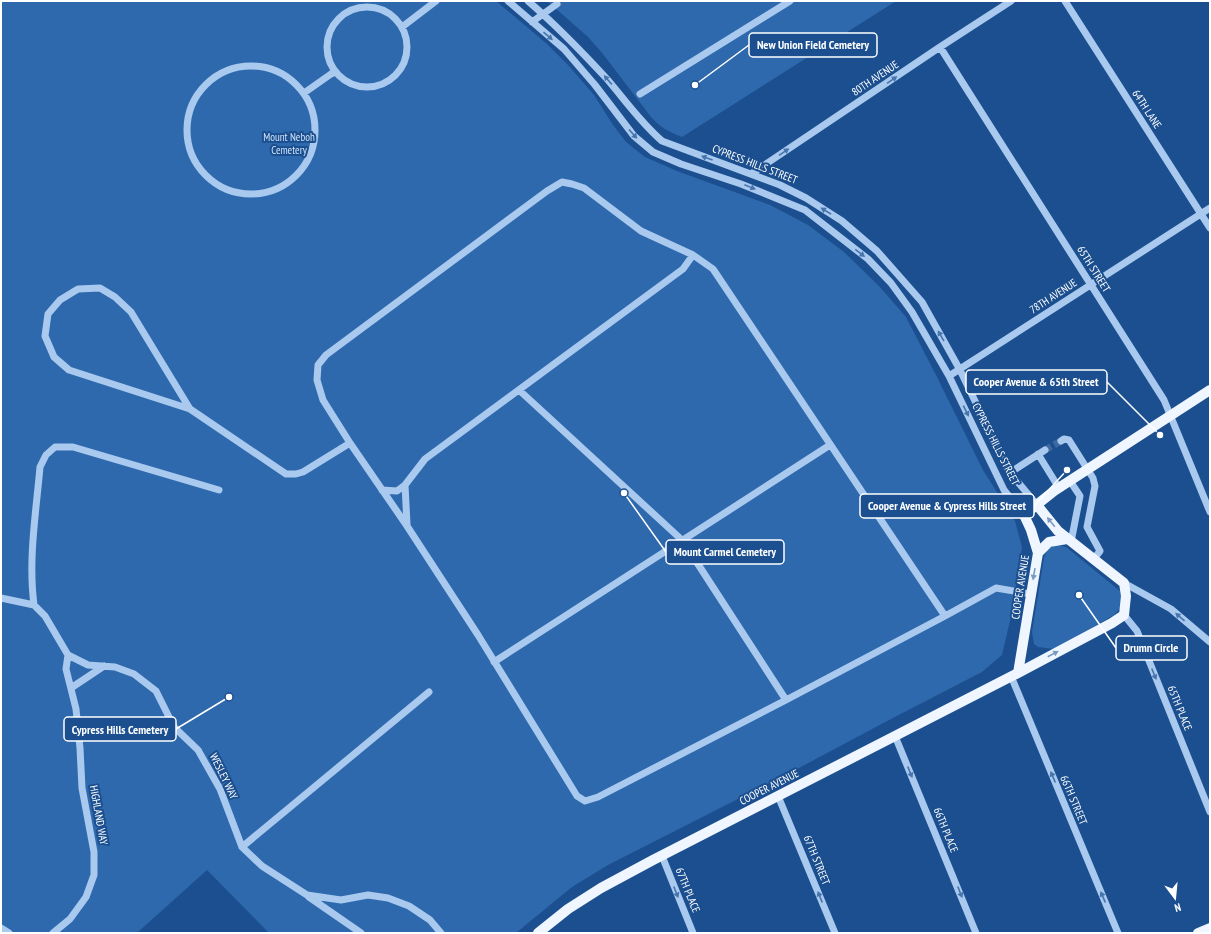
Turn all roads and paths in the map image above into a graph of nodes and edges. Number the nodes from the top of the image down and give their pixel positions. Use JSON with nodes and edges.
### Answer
{"nodes":[{"id":1,"x":436,"y":1,"type":"edge"},
{"id":2,"x":508,"y":1,"type":"edge"},
{"id":3,"x":528,"y":1,"type":"edge"},
{"id":4,"x":790,"y":1,"type":"edge"},
{"id":5,"x":1011,"y":1,"type":"edge"},
{"id":6,"x":1064,"y":1,"type":"edge"},
{"id":7,"x":558,"y":4,"type":"dead end"},
{"id":8,"x":544,"y":14,"type":"junction"},
{"id":9,"x":532,"y":22,"type":"junction"},
{"id":10,"x":402,"y":27,"type":"junction"},
{"id":11,"x":940,"y":47,"type":"junction"},
{"id":12,"x":335,"y":72,"type":"junction"},
{"id":13,"x":304,"y":93,"type":"junction"},
{"id":14,"x":640,"y":94,"type":"dead end"},
{"id":15,"x":751,"y":174,"type":"junction"},
{"id":16,"x":1210,"y":208,"type":"edge"},
{"id":17,"x":1201,"y":214,"type":"junction"},
{"id":18,"x":1210,"y":228,"type":"edge"},
{"id":19,"x":693,"y":255,"type":"junction"},
{"id":20,"x":1091,"y":285,"type":"junction"},
{"id":21,"x":960,"y":370,"type":"junction"},
{"id":22,"x":948,"y":376,"type":"junction"},
{"id":23,"x":520,"y":390,"type":"junction"},
{"id":24,"x":1210,"y":390,"type":"edge"},
{"id":25,"x":190,"y":409,"type":"junction"},
{"id":26,"x":1171,"y":415,"type":"junction"},
{"id":27,"x":1061,"y":441,"type":"dead end"},
{"id":28,"x":350,"y":443,"type":"junction"},
{"id":29,"x":830,"y":445,"type":"junction"},
{"id":30,"x":1045,"y":450,"type":"tunnel mouth"},
{"id":31,"x":1038,"y":454,"type":"junction"},
{"id":32,"x":1088,"y":470,"type":"junction"},
{"id":33,"x":1010,"y":472,"type":"junction"},
{"id":34,"x":1070,"y":481,"type":"junction"},
{"id":35,"x":405,"y":485,"type":"junction"},
{"id":36,"x":1059,"y":488,"type":"junction"},
{"id":37,"x":219,"y":490,"type":"dead end"},
{"id":38,"x":382,"y":490,"type":"junction"},
{"id":39,"x":1080,"y":496,"type":"junction"},
{"id":40,"x":1093,"y":497,"type":"junction"},
{"id":41,"x":1037,"y":505,"type":"junction"},
{"id":42,"x":1210,"y":512,"type":"edge"},
{"id":43,"x":1024,"y":515,"type":"junction"},
{"id":44,"x":1075,"y":524,"type":"junction"},
{"id":45,"x":408,"y":526,"type":"junction"},
{"id":46,"x":1087,"y":527,"type":"junction"},
{"id":47,"x":1069,"y":540,"type":"junction"},
{"id":48,"x":682,"y":541,"type":"junction"},
{"id":49,"x":1038,"y":553,"type":"junction"},
{"id":50,"x":1093,"y":560,"type":"junction"},
{"id":51,"x":1124,"y":584,"type":"junction"},
{"id":52,"x":1031,"y":594,"type":"junction"},
{"id":53,"x":1,"y":598,"type":"edge"},
{"id":54,"x":34,"y":605,"type":"junction"},
{"id":55,"x":1124,"y":615,"type":"junction"},
{"id":56,"x":945,"y":616,"type":"junction"},
{"id":57,"x":1210,"y":642,"type":"edge"},
{"id":58,"x":68,"y":655,"type":"junction"},
{"id":59,"x":494,"y":662,"type":"junction"},
{"id":60,"x":104,"y":666,"type":"junction"},
{"id":61,"x":1014,"y":675,"type":"junction"},
{"id":62,"x":71,"y":688,"type":"junction"},
{"id":63,"x":429,"y":692,"type":"dead end"},
{"id":64,"x":786,"y":700,"type":"junction"},
{"id":65,"x":895,"y":736,"type":"junction"},
{"id":66,"x":778,"y":796,"type":"junction"},
{"id":67,"x":1210,"y":812,"type":"edge"},
{"id":68,"x":242,"y":847,"type":"junction"},
{"id":69,"x":662,"y":856,"type":"junction"},
{"id":70,"x":307,"y":895,"type":"junction"},
{"id":71,"x":1,"y":928,"type":"edge"},
{"id":72,"x":1210,"y":928,"type":"edge"},
{"id":73,"x":9,"y":933,"type":"edge"},
{"id":74,"x":53,"y":933,"type":"edge"},
{"id":75,"x":361,"y":933,"type":"edge"},
{"id":76,"x":442,"y":933,"type":"edge"},
{"id":77,"x":538,"y":933,"type":"edge"},
{"id":78,"x":693,"y":933,"type":"edge"},
{"id":79,"x":835,"y":933,"type":"edge"},
{"id":80,"x":976,"y":933,"type":"edge"},
{"id":81,"x":1118,"y":933,"type":"edge"},
{"id":82,"x":1198,"y":933,"type":"edge"}],
"edges":[{"from":1,"to":10,"type":"street"},
{"from":2,"to":9,"type":"street","name":"CYPRESS HILLS STREET"},
{"from":3,"to":8,"type":"street","name":"CYPRESS HILLS STREET"},
{"from":4,"to":14,"type":"street"},
{"from":5,"to":11,"type":"street","name":"80TH AVENUE"},
{"from":6,"to":17,"type":"street","name":"64TH LANE"},
{"from":7,"to":8,"type":"street"},
{"from":8,"to":9,"type":"street"},
{"from":15,"to":8,"type":"street","name":"CYPRESS HILLS STREET","one_way":true},
{"from":9,"to":22,"type":"street","name":"CYPRESS HILLS STREET","one_way":true},
{"from":10,"to":12,"type":"street"},
{"from":10,"to":12,"type":"street"},
{"from":15,"to":11,"type":"street","name":"80TH AVENUE","one_way":true},
{"from":11,"to":20,"type":"street","name":"65TH STREET"},
{"from":12,"to":13,"type":"street"},
{"from":13,"to":13,"type":"street"},
{"from":21,"to":15,"type":"street","name":"CYPRESS HILLS STREET","one_way":true},
{"from":16,"to":17,"type":"street","name":"78TH AVENUE"},
{"from":17,"to":18,"type":"street","name":"64TH LANE"},
{"from":17,"to":20,"type":"street","name":"78TH AVENUE"},
{"from":19,"to":23,"type":"street"},
{"from":19,"to":28,"type":"street"},
{"from":19,"to":29,"type":"street"},
{"from":20,"to":21,"type":"street","name":"78TH AVENUE"},
{"from":20,"to":26,"type":"street","name":"65TH STREET"},
{"from":21,"to":22,"type":"street","name":"78TH AVENUE"},
{"from":21,"to":33,"type":"street","name":"CYPRESS HILLS STREET"},
{"from":22,"to":43,"type":"street","name":"CYPRESS HILLS STREET","one_way":true},
{"from":23,"to":35,"type":"street"},
{"from":23,"to":48,"type":"street"},
{"from":24,"to":26,"type":"main road"},
{"from":25,"to":25,"type":"street"},
{"from":25,"to":28,"type":"street"},
{"from":26,"to":32,"type":"main road"},
{"from":26,"to":42,"type":"street","name":"65TH STREET"},
{"from":27,"to":32,"type":"street"},
{"from":28,"to":38,"type":"street"},
{"from":29,"to":48,"type":"street"},
{"from":29,"to":56,"type":"street"},
{"from":30,"to":31,"type":"street"},
{"from":31,"to":33,"type":"street"},
{"from":31,"to":36,"type":"street"},
{"from":32,"to":34,"type":"main road"},
{"from":32,"to":40,"type":"street"},
{"from":33,"to":41,"type":"street","name":"CYPRESS HILLS STREET"},
{"from":34,"to":36,"type":"main road"},
{"from":34,"to":39,"type":"street"},
{"from":35,"to":38,"type":"street"},
{"from":35,"to":45,"type":"street"},
{"from":36,"to":41,"type":"main road"},
{"from":37,"to":54,"type":"street"},
{"from":38,"to":45,"type":"street"},
{"from":39,"to":40,"type":"street"},
{"from":39,"to":44,"type":"street"},
{"from":40,"to":46,"type":"street"},
{"from":41,"to":43,"type":"main road"},
{"from":47,"to":41,"type":"main road","name":"CYPRESS HILLS STREET","one_way":true},
{"from":43,"to":49,"type":"main road","name":"COOPER AVENUE"},
{"from":44,"to":46,"type":"street"},
{"from":44,"to":47,"type":"street"},
{"from":45,"to":59,"type":"street"},
{"from":46,"to":50,"type":"street"},
{"from":47,"to":49,"type":"main road"},
{"from":47,"to":50,"type":"main road","name":"CYPRESS HILLS STREET"},
{"from":48,"to":59,"type":"street"},
{"from":48,"to":64,"type":"street"},
{"from":49,"to":52,"type":"main road","name":"COOPER AVENUE","one_way":true},
{"from":50,"to":51,"type":"main road","name":"CYPRESS HILLS STREET"},
{"from":51,"to":55,"type":"main road"},
{"from":57,"to":51,"type":"street","name":"CYPRESS HILLS STREET","one_way":true},
{"from":52,"to":56,"type":"street"},
{"from":52,"to":61,"type":"main road","name":"COOPER AVENUE"},
{"from":53,"to":54,"type":"street"},
{"from":54,"to":58,"type":"street"},
{"from":61,"to":55,"type":"main road","name":"COOPER AVENUE","one_way":true},
{"from":55,"to":67,"type":"street","name":"65TH PLACE","one_way":true},
{"from":56,"to":64,"type":"street"},
{"from":58,"to":60,"type":"street","name":"WESLEY WAY"},
{"from":58,"to":62,"type":"street","name":"HIGHLAND WAY"},
{"from":59,"to":64,"type":"street"},
{"from":60,"to":62,"type":"street"},
{"from":60,"to":68,"type":"street","name":"WESLEY WAY"},
{"from":61,"to":65,"type":"main road","name":"COOPER AVENUE"},
{"from":81,"to":61,"type":"street","name":"66TH STREET","one_way":true},
{"from":62,"to":74,"type":"street","name":"HIGHLAND WAY"},
{"from":63,"to":68,"type":"street"},
{"from":65,"to":66,"type":"main road","name":"COOPER AVENUE"},
{"from":65,"to":80,"type":"street","name":"66TH PLACE","one_way":true},
{"from":66,"to":69,"type":"main road","name":"COOPER AVENUE"},
{"from":79,"to":66,"type":"street","name":"67TH STREET","one_way":true},
{"from":68,"to":70,"type":"street","name":"WESLEY WAY"},
{"from":69,"to":77,"type":"main road","name":"COOPER AVENUE"},
{"from":69,"to":78,"type":"street","name":"67TH PLACE","one_way":true},
{"from":70,"to":75,"type":"street"},
{"from":70,"to":76,"type":"street","name":"WESLEY WAY"},
{"from":71,"to":73,"type":"street"},
{"from":72,"to":82,"type":"main road"}]}
